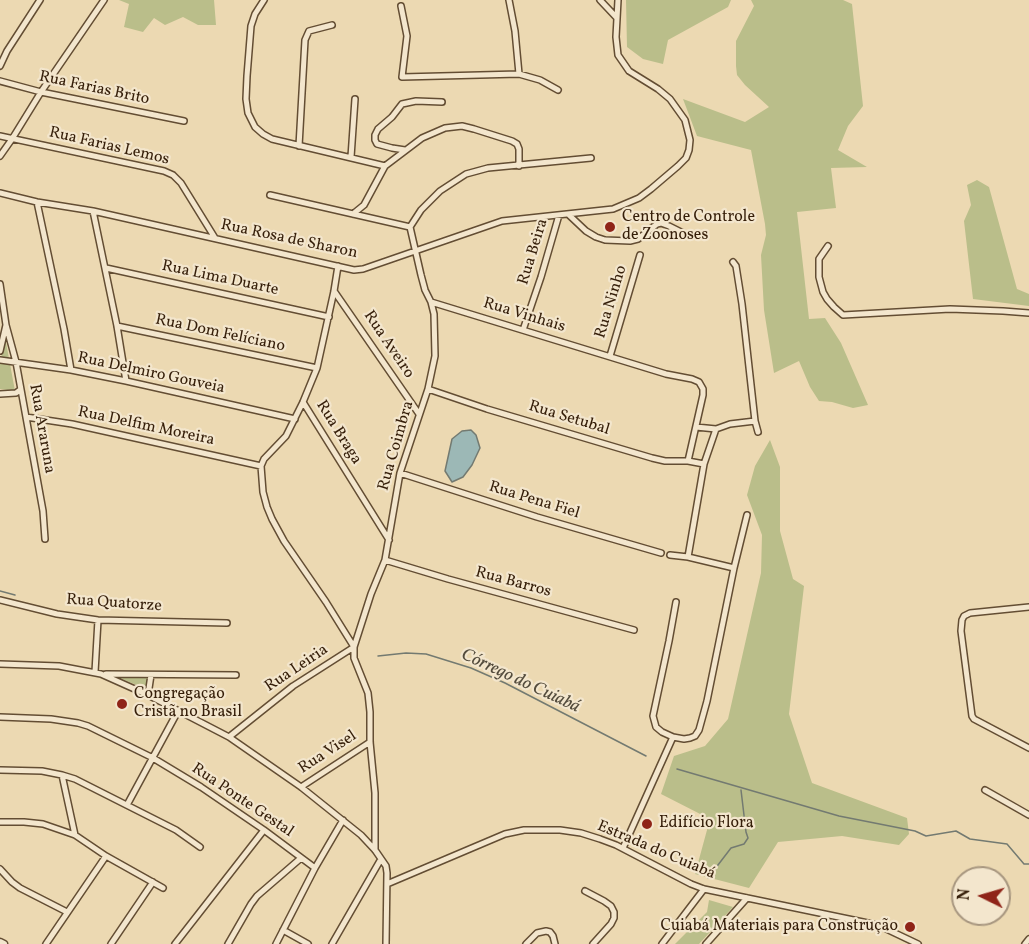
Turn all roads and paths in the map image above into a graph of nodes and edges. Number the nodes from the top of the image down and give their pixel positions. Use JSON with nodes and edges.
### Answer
{"nodes":[{"id":1,"x":40,"y":0,"type":"edge"},
{"id":2,"x":104,"y":0,"type":"edge"},
{"id":3,"x":264,"y":0,"type":"edge"},
{"id":4,"x":509,"y":0,"type":"edge"},
{"id":5,"x":600,"y":0,"type":"edge"},
{"id":6,"x":618,"y":0,"type":"edge"},
{"id":7,"x":401,"y":6,"type":"dead end"},
{"id":8,"x":616,"y":17,"type":"junction"},
{"id":9,"x":332,"y":25,"type":"dead end"},
{"id":10,"x":0,"y":66,"type":"edge"},
{"id":11,"x":519,"y":74,"type":"junction"},
{"id":12,"x":2,"y":80,"type":"edge"},
{"id":13,"x":558,"y":90,"type":"dead end"},
{"id":14,"x":41,"y":93,"type":"junction"},
{"id":15,"x":355,"y":99,"type":"dead end"},
{"id":16,"x":442,"y":102,"type":"dead end"},
{"id":17,"x":184,"y":121,"type":"dead end"},
{"id":18,"x":0,"y":136,"type":"edge"},
{"id":19,"x":12,"y":139,"type":"junction"},
{"id":20,"x":299,"y":146,"type":"junction"},
{"id":21,"x":405,"y":150,"type":"junction"},
{"id":22,"x":0,"y":156,"type":"edge"},
{"id":23,"x":351,"y":157,"type":"junction"},
{"id":24,"x":591,"y":158,"type":"dead end"},
{"id":25,"x":385,"y":166,"type":"junction"},
{"id":26,"x":519,"y":166,"type":"junction"},
{"id":27,"x":0,"y":193,"type":"edge"},
{"id":28,"x":270,"y":195,"type":"dead end"},
{"id":29,"x":37,"y":202,"type":"junction"},
{"id":30,"x":364,"y":205,"type":"junction"},
{"id":31,"x":93,"y":211,"type":"junction"},
{"id":32,"x":353,"y":213,"type":"junction"},
{"id":33,"x":569,"y":214,"type":"junction"},
{"id":34,"x":559,"y":215,"type":"junction"},
{"id":35,"x":374,"y":218,"type":"junction"},
{"id":36,"x":410,"y":227,"type":"junction"},
{"id":37,"x":689,"y":236,"type":"dead end"},
{"id":38,"x":215,"y":238,"type":"junction"},
{"id":39,"x":828,"y":246,"type":"dead end"},
{"id":40,"x":417,"y":251,"type":"junction"},
{"id":41,"x":640,"y":255,"type":"dead end"},
{"id":42,"x":733,"y":262,"type":"dead end"},
{"id":43,"x":338,"y":266,"type":"junction"},
{"id":44,"x":105,"y":268,"type":"junction"},
{"id":45,"x":0,"y":284,"type":"edge"},
{"id":46,"x":334,"y":291,"type":"junction"},
{"id":47,"x":431,"y":302,"type":"junction"},
{"id":48,"x":1029,"y":313,"type":"edge"},
{"id":49,"x":329,"y":317,"type":"junction"},
{"id":50,"x":6,"y":325,"type":"junction"},
{"id":51,"x":117,"y":326,"type":"junction"},
{"id":52,"x":523,"y":330,"type":"junction"},
{"id":53,"x":0,"y":351,"type":"edge"},
{"id":54,"x":610,"y":356,"type":"junction"},
{"id":55,"x":0,"y":360,"type":"edge"},
{"id":56,"x":16,"y":362,"type":"junction"},
{"id":57,"x":317,"y":368,"type":"junction"},
{"id":58,"x":71,"y":370,"type":"junction"},
{"id":59,"x":126,"y":381,"type":"junction"},
{"id":60,"x":428,"y":389,"type":"junction"},
{"id":61,"x":20,"y":390,"type":"junction"},
{"id":62,"x":0,"y":394,"type":"edge"},
{"id":63,"x":303,"y":402,"type":"junction"},
{"id":64,"x":419,"y":414,"type":"junction"},
{"id":65,"x":26,"y":417,"type":"junction"},
{"id":66,"x":295,"y":419,"type":"junction"},
{"id":67,"x":755,"y":421,"type":"junction"},
{"id":68,"x":696,"y":427,"type":"junction"},
{"id":69,"x":716,"y":429,"type":"junction"},
{"id":70,"x":758,"y":432,"type":"dead end"},
{"id":71,"x":688,"y":461,"type":"junction"},
{"id":72,"x":704,"y":464,"type":"junction"},
{"id":73,"x":261,"y":466,"type":"junction"},
{"id":74,"x":400,"y":473,"type":"junction"},
{"id":75,"x":747,"y":515,"type":"dead end"},
{"id":76,"x":45,"y":539,"type":"dead end"},
{"id":77,"x":389,"y":540,"type":"junction"},
{"id":78,"x":661,"y":553,"type":"dead end"},
{"id":79,"x":670,"y":555,"type":"dead end"},
{"id":80,"x":688,"y":557,"type":"junction"},
{"id":81,"x":385,"y":560,"type":"junction"},
{"id":82,"x":734,"y":568,"type":"junction"},
{"id":83,"x":0,"y":600,"type":"edge"},
{"id":84,"x":676,"y":602,"type":"dead end"},
{"id":85,"x":1029,"y":607,"type":"edge"},
{"id":86,"x":98,"y":620,"type":"junction"},
{"id":87,"x":227,"y":623,"type":"dead end"},
{"id":88,"x":634,"y":630,"type":"dead end"},
{"id":89,"x":354,"y":647,"type":"junction"},
{"id":90,"x":0,"y":664,"type":"edge"},
{"id":91,"x":98,"y":673,"type":"junction"},
{"id":92,"x":151,"y":675,"type":"junction"},
{"id":93,"x":236,"y":675,"type":"dead end"},
{"id":94,"x":148,"y":695,"type":"junction"},
{"id":95,"x":178,"y":711,"type":"junction"},
{"id":96,"x":0,"y":717,"type":"edge"},
{"id":97,"x":229,"y":737,"type":"junction"},
{"id":98,"x":673,"y":737,"type":"junction"},
{"id":99,"x":370,"y":742,"type":"junction"},
{"id":100,"x":1029,"y":748,"type":"edge"},
{"id":101,"x":153,"y":758,"type":"junction"},
{"id":102,"x":0,"y":770,"type":"edge"},
{"id":103,"x":62,"y":774,"type":"junction"},
{"id":104,"x":301,"y":787,"type":"junction"},
{"id":105,"x":985,"y":790,"type":"dead end"},
{"id":106,"x":127,"y":805,"type":"junction"},
{"id":107,"x":1029,"y":814,"type":"edge"},
{"id":108,"x":344,"y":820,"type":"junction"},
{"id":109,"x":0,"y":822,"type":"edge"},
{"id":110,"x":264,"y":830,"type":"junction"},
{"id":111,"x":75,"y":835,"type":"junction"},
{"id":112,"x":200,"y":847,"type":"dead end"},
{"id":113,"x":622,"y":848,"type":"junction"},
{"id":114,"x":375,"y":850,"type":"junction"},
{"id":115,"x":106,"y":856,"type":"junction"},
{"id":116,"x":301,"y":858,"type":"junction"},
{"id":117,"x":381,"y":860,"type":"junction"},
{"id":118,"x":315,"y":868,"type":"junction"},
{"id":119,"x":0,"y":869,"type":"edge"},
{"id":120,"x":153,"y":882,"type":"junction"},
{"id":121,"x":387,"y":884,"type":"junction"},
{"id":122,"x":163,"y":888,"type":"dead end"},
{"id":123,"x":704,"y":889,"type":"junction"},
{"id":124,"x":585,"y":891,"type":"dead end"},
{"id":125,"x":747,"y":898,"type":"junction"},
{"id":126,"x":68,"y":912,"type":"junction"},
{"id":127,"x":283,"y":930,"type":"junction"},
{"id":128,"x":1029,"y":939,"type":"edge"},
{"id":129,"x":0,"y":942,"type":"edge"},
{"id":130,"x":4,"y":944,"type":"edge"},
{"id":131,"x":46,"y":944,"type":"edge"},
{"id":132,"x":111,"y":944,"type":"edge"},
{"id":133,"x":175,"y":944,"type":"edge"},
{"id":134,"x":228,"y":944,"type":"edge"},
{"id":135,"x":276,"y":944,"type":"edge"},
{"id":136,"x":308,"y":944,"type":"edge"},
{"id":137,"x":332,"y":944,"type":"edge"},
{"id":138,"x":386,"y":944,"type":"edge"},
{"id":139,"x":526,"y":944,"type":"edge"},
{"id":140,"x":555,"y":944,"type":"edge"},
{"id":141,"x":593,"y":944,"type":"edge"},
{"id":142,"x":662,"y":944,"type":"edge"},
{"id":143,"x":706,"y":944,"type":"edge"},
{"id":144,"x":918,"y":944,"type":"edge"},
{"id":145,"x":1025,"y":944,"type":"edge"}],
"edges":[{"from":1,"to":10,"type":"street"},
{"from":2,"to":14,"type":"street"},
{"from":3,"to":20,"type":"street"},
{"from":4,"to":11,"type":"street"},
{"from":5,"to":8,"type":"street"},
{"from":6,"to":8,"type":"street"},
{"from":7,"to":11,"type":"street"},
{"from":8,"to":33,"type":"street","name":"Rua Rosa de Sharon"},
{"from":9,"to":20,"type":"street"},
{"from":11,"to":13,"type":"street"},
{"from":12,"to":14,"type":"street","name":"Rua Farias Brito"},
{"from":14,"to":17,"type":"street","name":"Rua Farias Brito"},
{"from":14,"to":19,"type":"street"},
{"from":15,"to":23,"type":"street"},
{"from":16,"to":21,"type":"street"},
{"from":18,"to":19,"type":"street","name":"Rua Farias Lemos"},
{"from":19,"to":22,"type":"street"},
{"from":19,"to":38,"type":"street","name":"Rua Farias Lemos"},
{"from":20,"to":23,"type":"street"},
{"from":21,"to":25,"type":"street"},
{"from":21,"to":26,"type":"street"},
{"from":23,"to":25,"type":"street"},
{"from":24,"to":26,"type":"street"},
{"from":25,"to":30,"type":"street"},
{"from":26,"to":36,"type":"street"},
{"from":27,"to":29,"type":"street","name":"Rua Rosa de Sharon"},
{"from":28,"to":32,"type":"street"},
{"from":29,"to":31,"type":"street","name":"Rua Rosa de Sharon"},
{"from":29,"to":58,"type":"street"},
{"from":30,"to":32,"type":"street"},
{"from":30,"to":35,"type":"street"},
{"from":31,"to":38,"type":"street","name":"Rua Rosa de Sharon"},
{"from":31,"to":44,"type":"street"},
{"from":32,"to":35,"type":"street"},
{"from":33,"to":34,"type":"street","name":"Rua Rosa de Sharon"},
{"from":33,"to":37,"type":"street"},
{"from":34,"to":40,"type":"street","name":"Rua Rosa de Sharon"},
{"from":34,"to":52,"type":"street","name":"Rua Beira"},
{"from":35,"to":36,"type":"street"},
{"from":36,"to":40,"type":"street","name":"Rua Coimbra"},
{"from":38,"to":43,"type":"street","name":"Rua Rosa de Sharon"},
{"from":39,"to":48,"type":"street"},
{"from":40,"to":43,"type":"street","name":"Rua Rosa de Sharon"},
{"from":40,"to":47,"type":"street","name":"Rua Coimbra"},
{"from":41,"to":54,"type":"street","name":"Rua Ninho"},
{"from":42,"to":67,"type":"street"},
{"from":43,"to":46,"type":"street"},
{"from":44,"to":49,"type":"street","name":"Rua Lima Duarte"},
{"from":44,"to":51,"type":"street"},
{"from":45,"to":50,"type":"street"},
{"from":46,"to":49,"type":"street"},
{"from":46,"to":64,"type":"street","name":"Rua Aveiro"},
{"from":47,"to":52,"type":"street","name":"Rua Vinhais"},
{"from":47,"to":60,"type":"street","name":"Rua Coimbra"},
{"from":49,"to":57,"type":"street"},
{"from":50,"to":53,"type":"street"},
{"from":50,"to":56,"type":"street","name":"Rua Araruna"},
{"from":51,"to":57,"type":"street","name":"Rua Dom Felíciano"},
{"from":51,"to":59,"type":"street"},
{"from":52,"to":54,"type":"street","name":"Rua Vinhais"},
{"from":54,"to":68,"type":"street","name":"Rua Vinhais"},
{"from":55,"to":56,"type":"street","name":"Rua Delmiro Gouveia"},
{"from":56,"to":58,"type":"street","name":"Rua Delmiro Gouveia"},
{"from":56,"to":61,"type":"street","name":"Rua Araruna"},
{"from":57,"to":63,"type":"street"},
{"from":58,"to":59,"type":"street","name":"Rua Delmiro Gouveia"},
{"from":59,"to":66,"type":"street","name":"Rua Delmiro Gouveia"},
{"from":60,"to":64,"type":"street","name":"Rua Coimbra"},
{"from":60,"to":71,"type":"street","name":"Rua Setubal"},
{"from":61,"to":62,"type":"street"},
{"from":61,"to":65,"type":"street","name":"Rua Araruna"},
{"from":63,"to":66,"type":"street"},
{"from":63,"to":77,"type":"street","name":"Rua Braga"},
{"from":64,"to":74,"type":"street","name":"Rua Coimbra"},
{"from":65,"to":73,"type":"street","name":"Rua Delfim Moreira"},
{"from":65,"to":76,"type":"street","name":"Rua Araruna"},
{"from":66,"to":73,"type":"street"},
{"from":67,"to":69,"type":"street"},
{"from":67,"to":70,"type":"street"},
{"from":68,"to":69,"type":"street"},
{"from":68,"to":71,"type":"street"},
{"from":69,"to":72,"type":"street"},
{"from":71,"to":72,"type":"street","name":"Rua Setubal"},
{"from":72,"to":80,"type":"street"},
{"from":73,"to":89,"type":"street"},
{"from":74,"to":77,"type":"street","name":"Rua Coimbra"},
{"from":74,"to":78,"type":"street","name":"Rua Pena Fiel"},
{"from":75,"to":82,"type":"street"},
{"from":77,"to":81,"type":"street","name":"Rua Coimbra"},
{"from":79,"to":80,"type":"street"},
{"from":80,"to":82,"type":"street"},
{"from":81,"to":88,"type":"street","name":"Rua Barros"},
{"from":81,"to":89,"type":"street","name":"Rua Coimbra"},
{"from":82,"to":98,"type":"street"},
{"from":83,"to":86,"type":"street","name":"Rua Quatorze"},
{"from":84,"to":98,"type":"street"},
{"from":85,"to":100,"type":"street"},
{"from":86,"to":87,"type":"street","name":"Rua Quatorze"},
{"from":86,"to":91,"type":"street"},
{"from":89,"to":97,"type":"street","name":"Rua Leiria"},
{"from":89,"to":99,"type":"street"},
{"from":90,"to":91,"type":"street"},
{"from":91,"to":92,"type":"street"},
{"from":91,"to":94,"type":"street"},
{"from":92,"to":93,"type":"street"},
{"from":92,"to":94,"type":"street"},
{"from":94,"to":95,"type":"street"},
{"from":95,"to":97,"type":"street"},
{"from":95,"to":101,"type":"street"},
{"from":96,"to":101,"type":"street","name":"Rua Ponte Gestal"},
{"from":97,"to":104,"type":"street"},
{"from":98,"to":113,"type":"street"},
{"from":99,"to":104,"type":"street","name":"Rua Visel"},
{"from":99,"to":114,"type":"street"},
{"from":101,"to":106,"type":"street"},
{"from":101,"to":110,"type":"street","name":"Rua Ponte Gestal"},
{"from":102,"to":103,"type":"street"},
{"from":103,"to":106,"type":"street"},
{"from":103,"to":111,"type":"street"},
{"from":104,"to":108,"type":"street"},
{"from":105,"to":107,"type":"street"},
{"from":106,"to":112,"type":"street"},
{"from":108,"to":114,"type":"street"},
{"from":108,"to":118,"type":"street"},
{"from":109,"to":111,"type":"street"},
{"from":110,"to":116,"type":"street","name":"Rua Ponte Gestal"},
{"from":110,"to":133,"type":"street"},
{"from":111,"to":115,"type":"street"},
{"from":113,"to":121,"type":"street","name":"Estrada do Cuiabá"},
{"from":113,"to":123,"type":"street","name":"Estrada do Cuiabá"},
{"from":114,"to":117,"type":"street"},
{"from":115,"to":120,"type":"street"},
{"from":115,"to":126,"type":"street"},
{"from":116,"to":118,"type":"street","name":"Rua Ponte Gestal"},
{"from":116,"to":134,"type":"street"},
{"from":117,"to":121,"type":"street"},
{"from":117,"to":137,"type":"street"},
{"from":118,"to":127,"type":"street"},
{"from":119,"to":126,"type":"street"},
{"from":120,"to":122,"type":"street"},
{"from":120,"to":132,"type":"street"},
{"from":121,"to":138,"type":"street"},
{"from":123,"to":125,"type":"street","name":"Estrada do Cuiabá"},
{"from":123,"to":142,"type":"street"},
{"from":124,"to":141,"type":"street"},
{"from":125,"to":143,"type":"street"},
{"from":125,"to":144,"type":"street","name":"Estrada do Cuiabá"},
{"from":126,"to":131,"type":"street"},
{"from":127,"to":135,"type":"street"},
{"from":127,"to":136,"type":"street"},
{"from":128,"to":145,"type":"street"},
{"from":129,"to":130,"type":"street"},
{"from":139,"to":140,"type":"street"}]}
